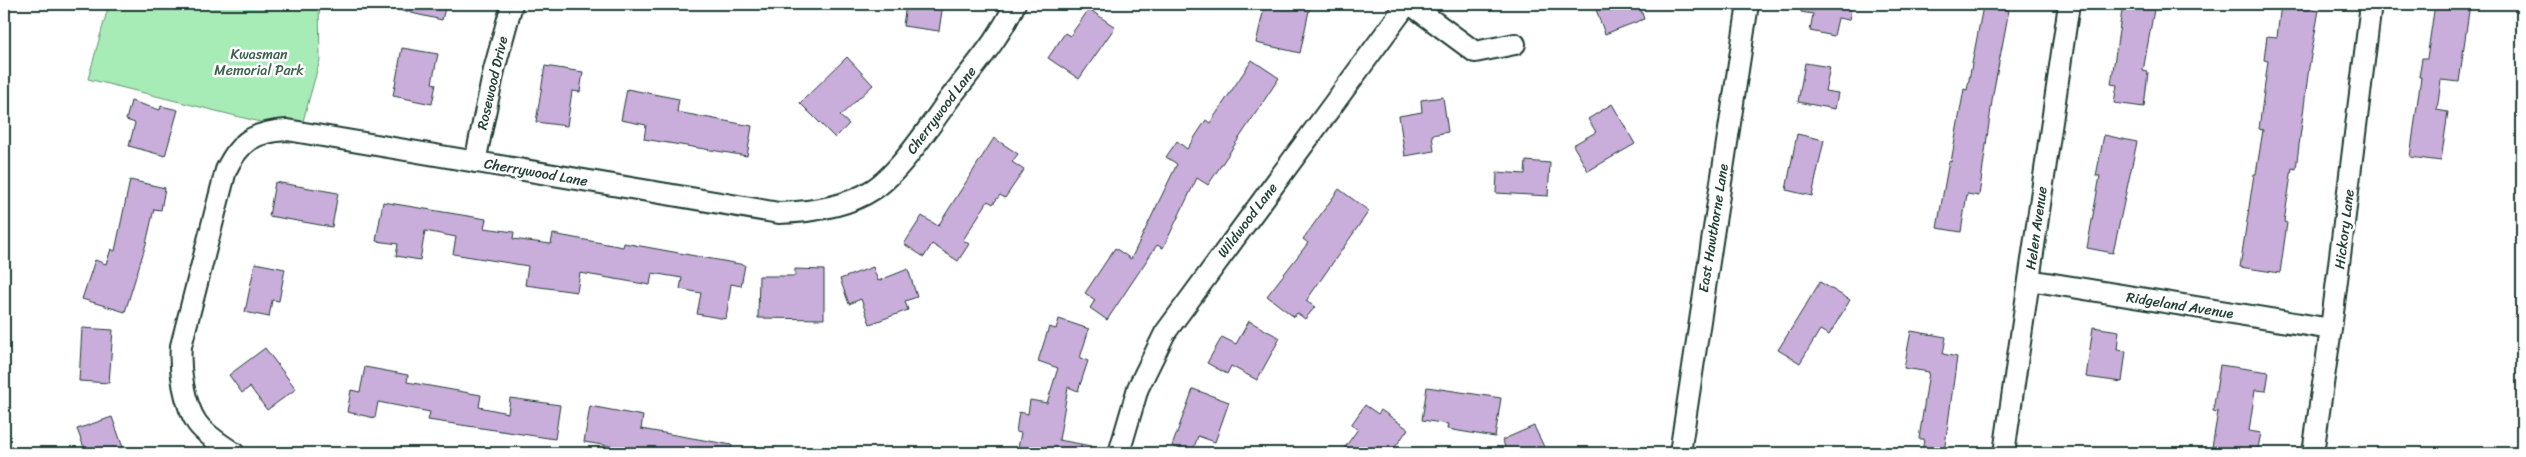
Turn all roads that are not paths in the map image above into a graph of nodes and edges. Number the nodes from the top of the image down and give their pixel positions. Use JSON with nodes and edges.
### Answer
{"nodes":[{"id":1,"x":512,"y":4,"type":"edge"},
{"id":2,"x":1015,"y":4,"type":"edge"},
{"id":3,"x":1408,"y":4,"type":"edge"},
{"id":4,"x":1748,"y":4,"type":"edge"},
{"id":5,"x":2069,"y":4,"type":"edge"},
{"id":6,"x":2371,"y":4,"type":"edge"},
{"id":7,"x":1515,"y":44,"type":"dead end"},
{"id":8,"x":475,"y":162,"type":"junction"},
{"id":9,"x":2029,"y":280,"type":"junction"},
{"id":10,"x":2332,"y":329,"type":"junction"},
{"id":11,"x":234,"y":453,"type":"edge"},
{"id":12,"x":1119,"y":453,"type":"edge"},
{"id":13,"x":1680,"y":453,"type":"edge"},
{"id":14,"x":2004,"y":453,"type":"edge"},
{"id":15,"x":2313,"y":453,"type":"edge"}],
"edges":[{"from":1,"to":8,"type":"street","name":"Rosewood Drive"},
{"from":2,"to":8,"type":"street","name":"Cherrywood Lane"},
{"from":3,"to":7,"type":"street"},
{"from":3,"to":12,"type":"street","name":"Wildwood Lane"},
{"from":4,"to":13,"type":"street","name":"East Hawthorne Lane"},
{"from":5,"to":9,"type":"street","name":"Helen Avenue"},
{"from":6,"to":10,"type":"street","name":"Hickory Lane"},
{"from":8,"to":11,"type":"street","name":"Cherrywood Lane"},
{"from":9,"to":10,"type":"street","name":"Ridgeland Avenue"},
{"from":9,"to":14,"type":"street","name":"Helen Avenue"},
{"from":10,"to":15,"type":"street","name":"Hickory Lane"}]}
